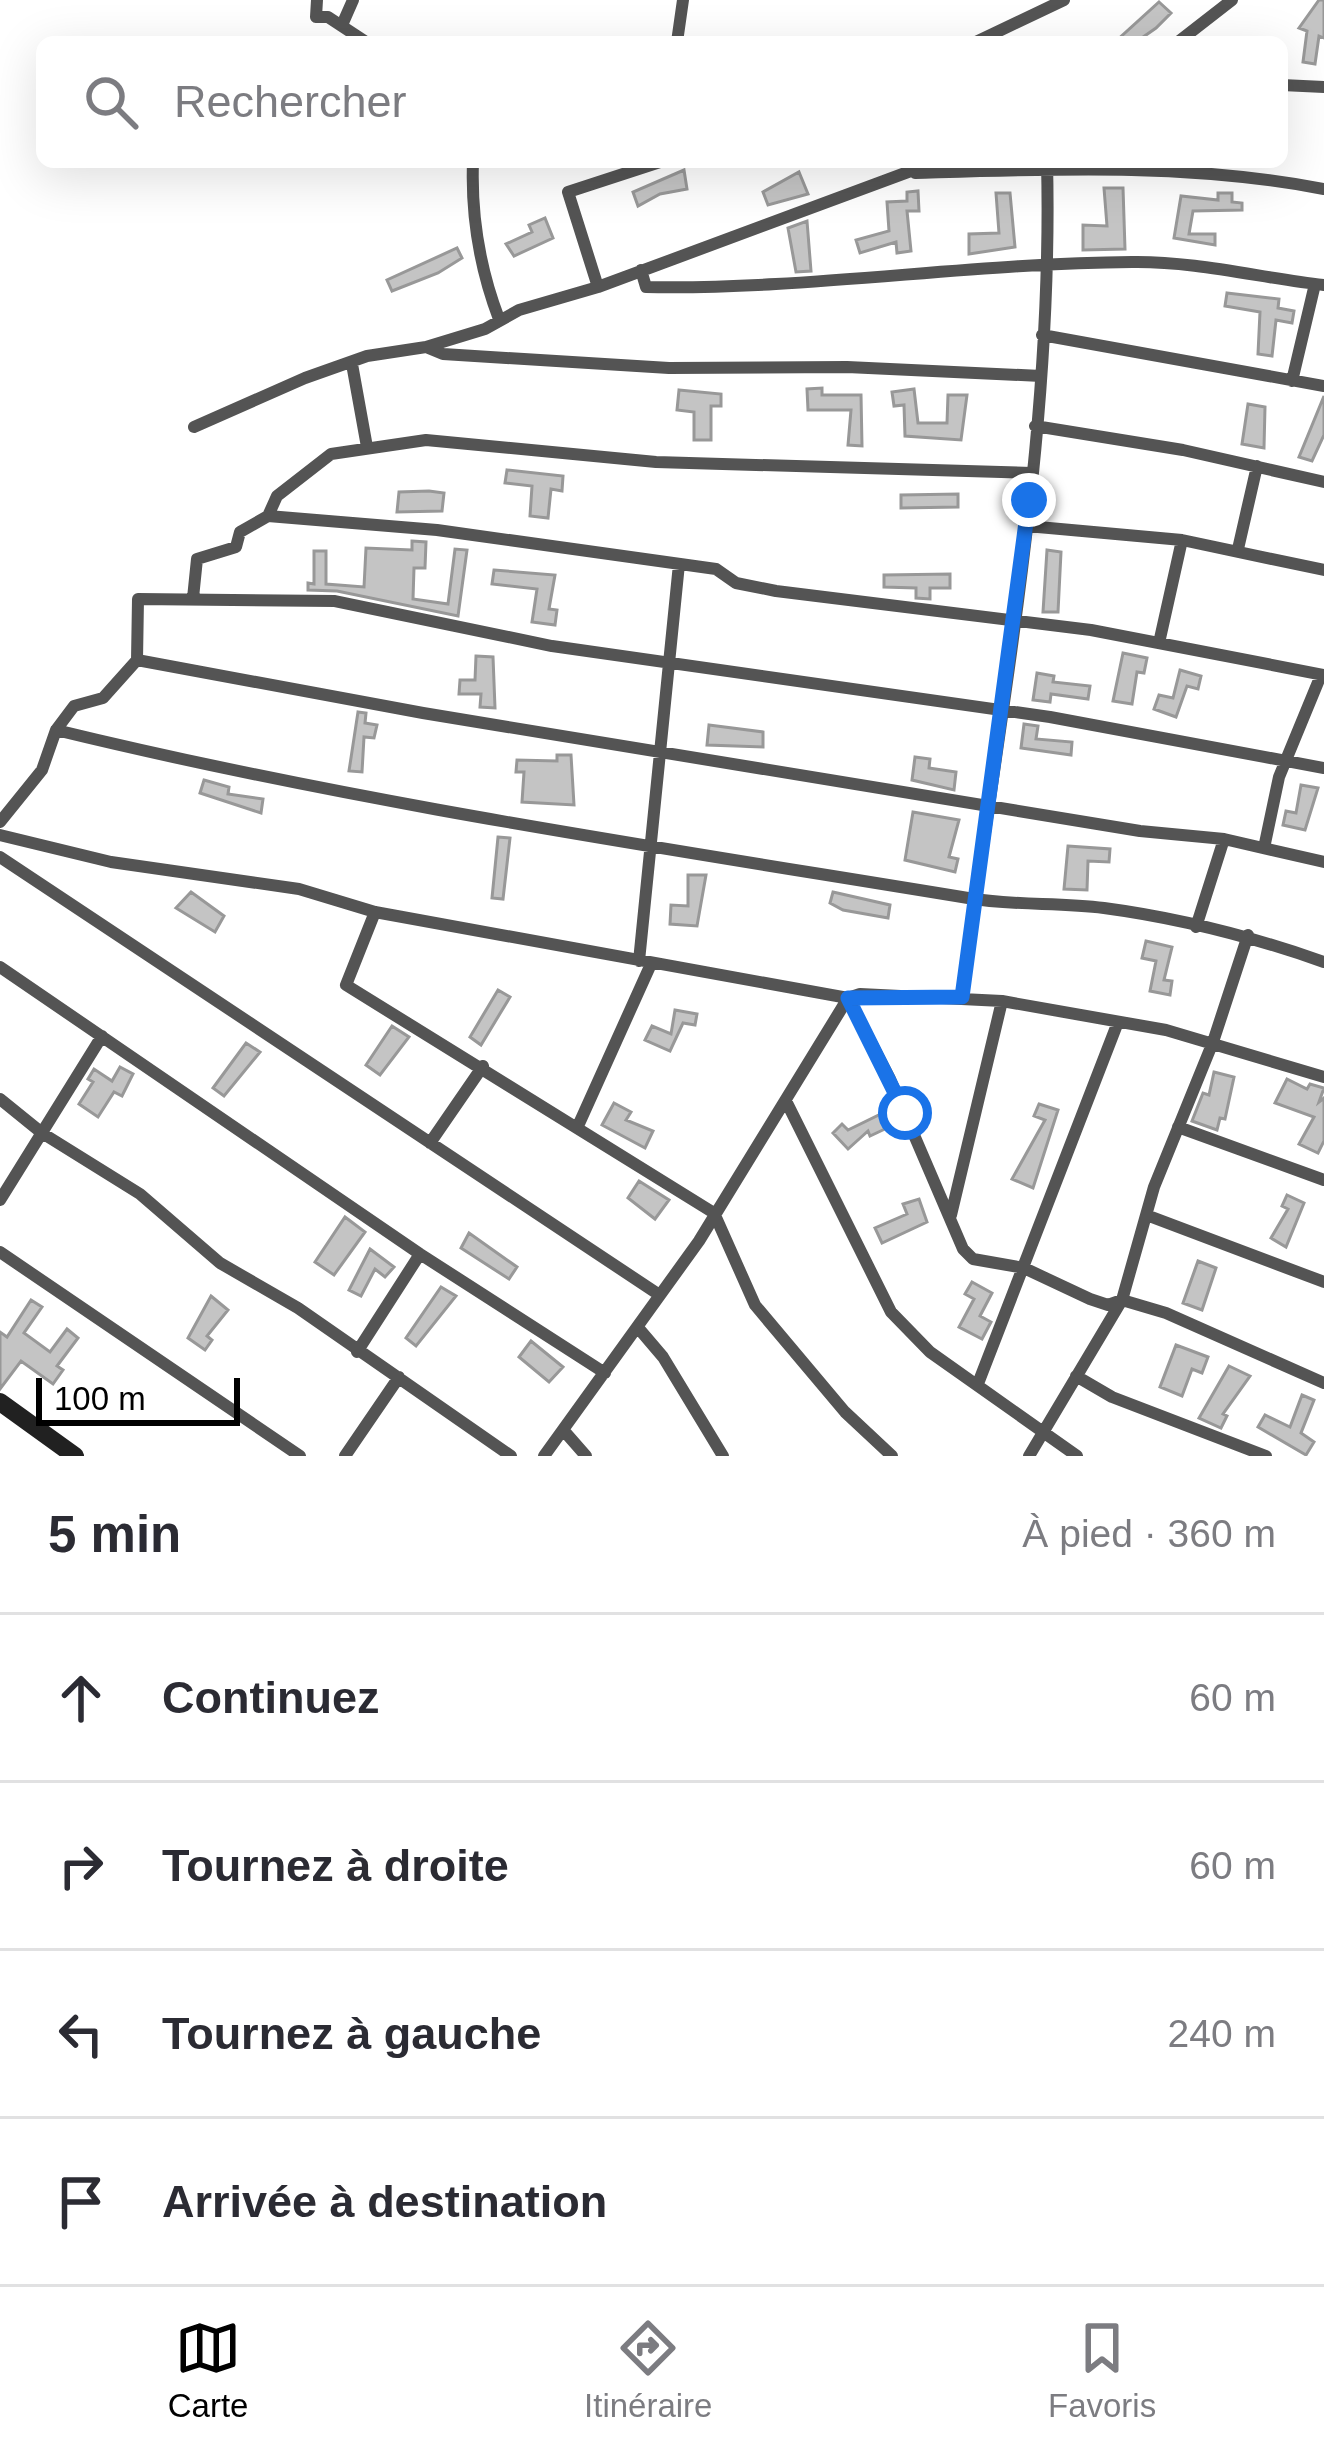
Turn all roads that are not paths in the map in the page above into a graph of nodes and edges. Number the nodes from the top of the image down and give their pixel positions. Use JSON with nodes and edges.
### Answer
{"nodes":[{"id":1,"x":317,"y":0,"type":"edge"},
{"id":2,"x":353,"y":0,"type":"edge"},
{"id":3,"x":683,"y":0,"type":"edge"},
{"id":4,"x":1064,"y":0,"type":"edge"},
{"id":5,"x":1232,"y":0,"type":"edge"},
{"id":6,"x":341,"y":26,"type":"junction"},
{"id":7,"x":356,"y":36,"type":"edge"},
{"id":8,"x":678,"y":36,"type":"edge"},
{"id":9,"x":989,"y":36,"type":"edge"},
{"id":10,"x":1186,"y":36,"type":"edge"},
{"id":11,"x":1288,"y":85,"type":"edge"},
{"id":12,"x":1324,"y":87,"type":"edge"},
{"id":13,"x":472,"y":168,"type":"edge"},
{"id":14,"x":641,"y":168,"type":"edge"},
{"id":15,"x":917,"y":168,"type":"edge"},
{"id":16,"x":1006,"y":168,"type":"edge"},
{"id":17,"x":1047,"y":168,"type":"edge"},
{"id":18,"x":1088,"y":168,"type":"edge"},
{"id":19,"x":902,"y":173,"type":"junction"},
{"id":20,"x":1324,"y":189,"type":"edge"},
{"id":21,"x":1046,"y":265,"type":"junction"},
{"id":22,"x":641,"y":270,"type":"junction"},
{"id":23,"x":1319,"y":284,"type":"edge"},
{"id":24,"x":598,"y":287,"type":"junction"},
{"id":25,"x":499,"y":319,"type":"junction"},
{"id":26,"x":1042,"y":335,"type":"junction"},
{"id":27,"x":426,"y":347,"type":"junction"},
{"id":28,"x":352,"y":364,"type":"junction"},
{"id":29,"x":1041,"y":376,"type":"junction"},
{"id":30,"x":1292,"y":380,"type":"junction"},
{"id":31,"x":1324,"y":386,"type":"edge"},
{"id":32,"x":1035,"y":426,"type":"junction"},
{"id":33,"x":194,"y":427,"type":"dead end"},
{"id":34,"x":367,"y":447,"type":"junction"},
{"id":35,"x":1257,"y":466,"type":"junction"},
{"id":36,"x":1031,"y":472,"type":"junction"},
{"id":37,"x":1324,"y":482,"type":"edge"},
{"id":38,"x":268,"y":516,"type":"junction"},
{"id":39,"x":1027,"y":526,"type":"junction"},
{"id":40,"x":1182,"y":540,"type":"junction"},
{"id":41,"x":1238,"y":549,"type":"junction"},
{"id":42,"x":680,"y":563,"type":"junction"},
{"id":43,"x":1324,"y":570,"type":"edge"},
{"id":44,"x":193,"y":598,"type":"junction"},
{"id":45,"x":1016,"y":622,"type":"junction"},
{"id":46,"x":1159,"y":644,"type":"junction"},
{"id":47,"x":137,"y":660,"type":"junction"},
{"id":48,"x":673,"y":665,"type":"junction"},
{"id":49,"x":1323,"y":675,"type":"edge"},
{"id":50,"x":1004,"y":710,"type":"junction"},
{"id":51,"x":56,"y":730,"type":"junction"},
{"id":52,"x":664,"y":752,"type":"junction"},
{"id":53,"x":1286,"y":760,"type":"junction"},
{"id":54,"x":1324,"y":768,"type":"edge"},
{"id":55,"x":992,"y":806,"type":"junction"},
{"id":56,"x":0,"y":822,"type":"edge"},
{"id":57,"x":0,"y":835,"type":"edge"},
{"id":58,"x":1224,"y":839,"type":"junction"},
{"id":59,"x":651,"y":846,"type":"junction"},
{"id":60,"x":1264,"y":848,"type":"junction"},
{"id":61,"x":0,"y":857,"type":"edge"},
{"id":62,"x":1324,"y":862,"type":"edge"},
{"id":63,"x":975,"y":899,"type":"junction"},
{"id":64,"x":375,"y":912,"type":"junction"},
{"id":65,"x":1196,"y":927,"type":"junction"},
{"id":66,"x":1248,"y":935,"type":"junction"},
{"id":67,"x":645,"y":962,"type":"junction"},
{"id":68,"x":1324,"y":962,"type":"edge"},
{"id":69,"x":0,"y":967,"type":"edge"},
{"id":70,"x":962,"y":997,"type":"junction"},
{"id":71,"x":848,"y":998,"type":"junction"},
{"id":72,"x":1002,"y":1001,"type":"junction"},
{"id":73,"x":1118,"y":1022,"type":"junction"},
{"id":74,"x":102,"y":1036,"type":"junction"},
{"id":75,"x":1213,"y":1042,"type":"junction"},
{"id":76,"x":482,"y":1066,"type":"junction"},
{"id":77,"x":1324,"y":1077,"type":"edge"},
{"id":78,"x":0,"y":1099,"type":"edge"},
{"id":79,"x":786,"y":1101,"type":"junction"},
{"id":80,"x":578,"y":1126,"type":"junction"},
{"id":81,"x":1178,"y":1127,"type":"junction"},
{"id":82,"x":42,"y":1133,"type":"junction"},
{"id":83,"x":430,"y":1143,"type":"junction"},
{"id":84,"x":1324,"y":1180,"type":"edge"},
{"id":85,"x":0,"y":1200,"type":"edge"},
{"id":86,"x":714,"y":1213,"type":"junction"},
{"id":87,"x":951,"y":1216,"type":"junction"},
{"id":88,"x":1148,"y":1216,"type":"junction"},
{"id":89,"x":0,"y":1252,"type":"edge"},
{"id":90,"x":420,"y":1254,"type":"junction"},
{"id":91,"x":1024,"y":1268,"type":"junction"},
{"id":92,"x":1324,"y":1282,"type":"edge"},
{"id":93,"x":658,"y":1294,"type":"junction"},
{"id":94,"x":1122,"y":1300,"type":"junction"},
{"id":95,"x":640,"y":1330,"type":"junction"},
{"id":96,"x":357,"y":1352,"type":"junction"},
{"id":97,"x":605,"y":1372,"type":"junction"},
{"id":98,"x":1076,"y":1376,"type":"junction"},
{"id":99,"x":399,"y":1377,"type":"junction"},
{"id":100,"x":979,"y":1381,"type":"junction"},
{"id":101,"x":1324,"y":1383,"type":"edge"},
{"id":102,"x":0,"y":1402,"type":"edge"},
{"id":103,"x":565,"y":1432,"type":"junction"},
{"id":104,"x":1046,"y":1433,"type":"junction"},
{"id":105,"x":75,"y":1456,"type":"edge"},
{"id":106,"x":300,"y":1456,"type":"edge"},
{"id":107,"x":345,"y":1456,"type":"edge"},
{"id":108,"x":511,"y":1456,"type":"edge"},
{"id":109,"x":544,"y":1456,"type":"edge"},
{"id":110,"x":586,"y":1456,"type":"edge"},
{"id":111,"x":723,"y":1456,"type":"edge"},
{"id":112,"x":892,"y":1456,"type":"edge"},
{"id":113,"x":1029,"y":1456,"type":"edge"},
{"id":114,"x":1077,"y":1456,"type":"edge"},
{"id":115,"x":1266,"y":1456,"type":"edge"}],
"edges":[{"from":1,"to":6,"type":"street"},
{"from":2,"to":6,"type":"street"},
{"from":3,"to":8,"type":"street"},
{"from":4,"to":9,"type":"street"},
{"from":5,"to":10,"type":"street"},
{"from":6,"to":7,"type":"street"},
{"from":11,"to":12,"type":"street"},
{"from":13,"to":25,"type":"street"},
{"from":14,"to":24,"type":"street"},
{"from":15,"to":19,"type":"street"},
{"from":16,"to":19,"type":"street"},
{"from":17,"to":21,"type":"street"},
{"from":18,"to":20,"type":"street"},
{"from":19,"to":22,"type":"street"},
{"from":21,"to":22,"type":"street"},
{"from":21,"to":23,"type":"street"},
{"from":21,"to":26,"type":"street"},
{"from":22,"to":24,"type":"street"},
{"from":23,"to":30,"type":"street"},
{"from":24,"to":25,"type":"street"},
{"from":25,"to":27,"type":"street"},
{"from":26,"to":29,"type":"street"},
{"from":26,"to":30,"type":"street"},
{"from":27,"to":28,"type":"street"},
{"from":27,"to":29,"type":"street"},
{"from":28,"to":33,"type":"street"},
{"from":28,"to":34,"type":"street"},
{"from":29,"to":32,"type":"street"},
{"from":30,"to":31,"type":"street"},
{"from":32,"to":35,"type":"street"},
{"from":32,"to":36,"type":"street"},
{"from":34,"to":36,"type":"street"},
{"from":34,"to":38,"type":"street"},
{"from":35,"to":37,"type":"street"},
{"from":35,"to":41,"type":"street"},
{"from":36,"to":39,"type":"street"},
{"from":38,"to":42,"type":"street"},
{"from":38,"to":44,"type":"street"},
{"from":39,"to":40,"type":"street"},
{"from":39,"to":45,"type":"street"},
{"from":40,"to":41,"type":"street"},
{"from":40,"to":46,"type":"street"},
{"from":41,"to":43,"type":"street"},
{"from":42,"to":45,"type":"street"},
{"from":42,"to":48,"type":"street"},
{"from":44,"to":47,"type":"street"},
{"from":44,"to":48,"type":"street"},
{"from":45,"to":46,"type":"street"},
{"from":45,"to":50,"type":"street"},
{"from":46,"to":49,"type":"street"},
{"from":47,"to":51,"type":"street"},
{"from":47,"to":52,"type":"street"},
{"from":48,"to":50,"type":"street"},
{"from":48,"to":52,"type":"street"},
{"from":49,"to":53,"type":"street"},
{"from":50,"to":53,"type":"street"},
{"from":50,"to":55,"type":"street"},
{"from":51,"to":56,"type":"street"},
{"from":51,"to":59,"type":"street"},
{"from":52,"to":55,"type":"street"},
{"from":52,"to":59,"type":"street"},
{"from":53,"to":54,"type":"street"},
{"from":53,"to":60,"type":"street"},
{"from":55,"to":58,"type":"street"},
{"from":55,"to":63,"type":"street"},
{"from":57,"to":64,"type":"street"},
{"from":58,"to":60,"type":"street"},
{"from":58,"to":65,"type":"street"},
{"from":59,"to":63,"type":"street"},
{"from":59,"to":67,"type":"street"},
{"from":60,"to":62,"type":"street"},
{"from":61,"to":83,"type":"street"},
{"from":63,"to":65,"type":"street"},
{"from":63,"to":70,"type":"street"},
{"from":64,"to":67,"type":"street"},
{"from":64,"to":76,"type":"street"},
{"from":65,"to":66,"type":"street"},
{"from":66,"to":68,"type":"street"},
{"from":66,"to":75,"type":"street"},
{"from":67,"to":71,"type":"street"},
{"from":67,"to":80,"type":"street"},
{"from":69,"to":74,"type":"street"},
{"from":70,"to":71,"type":"street"},
{"from":70,"to":72,"type":"street"},
{"from":71,"to":79,"type":"street"},
{"from":71,"to":87,"type":"street"},
{"from":72,"to":73,"type":"street"},
{"from":72,"to":87,"type":"street"},
{"from":73,"to":75,"type":"street"},
{"from":73,"to":91,"type":"street"},
{"from":74,"to":82,"type":"street"},
{"from":74,"to":90,"type":"street"},
{"from":75,"to":77,"type":"street"},
{"from":75,"to":81,"type":"street"},
{"from":76,"to":80,"type":"street"},
{"from":76,"to":83,"type":"street"},
{"from":78,"to":82,"type":"street"},
{"from":79,"to":86,"type":"street"},
{"from":79,"to":100,"type":"street"},
{"from":80,"to":86,"type":"street"},
{"from":81,"to":84,"type":"street"},
{"from":81,"to":88,"type":"street"},
{"from":82,"to":85,"type":"street"},
{"from":82,"to":96,"type":"street"},
{"from":83,"to":93,"type":"street"},
{"from":86,"to":93,"type":"street"},
{"from":86,"to":112,"type":"street"},
{"from":87,"to":91,"type":"street"},
{"from":88,"to":92,"type":"street"},
{"from":88,"to":94,"type":"street"},
{"from":89,"to":106,"type":"street"},
{"from":90,"to":96,"type":"street"},
{"from":90,"to":97,"type":"street"},
{"from":91,"to":94,"type":"street"},
{"from":91,"to":100,"type":"street"},
{"from":93,"to":95,"type":"street"},
{"from":94,"to":98,"type":"street"},
{"from":94,"to":101,"type":"street"},
{"from":95,"to":97,"type":"street"},
{"from":95,"to":111,"type":"street"},
{"from":96,"to":99,"type":"street"},
{"from":97,"to":103,"type":"street"},
{"from":98,"to":104,"type":"street"},
{"from":98,"to":115,"type":"street"},
{"from":99,"to":107,"type":"street"},
{"from":99,"to":108,"type":"street"},
{"from":100,"to":104,"type":"street"},
{"from":102,"to":105,"type":"street"},
{"from":103,"to":109,"type":"street"},
{"from":103,"to":110,"type":"street"},
{"from":104,"to":113,"type":"street"},
{"from":104,"to":114,"type":"street"}]}
